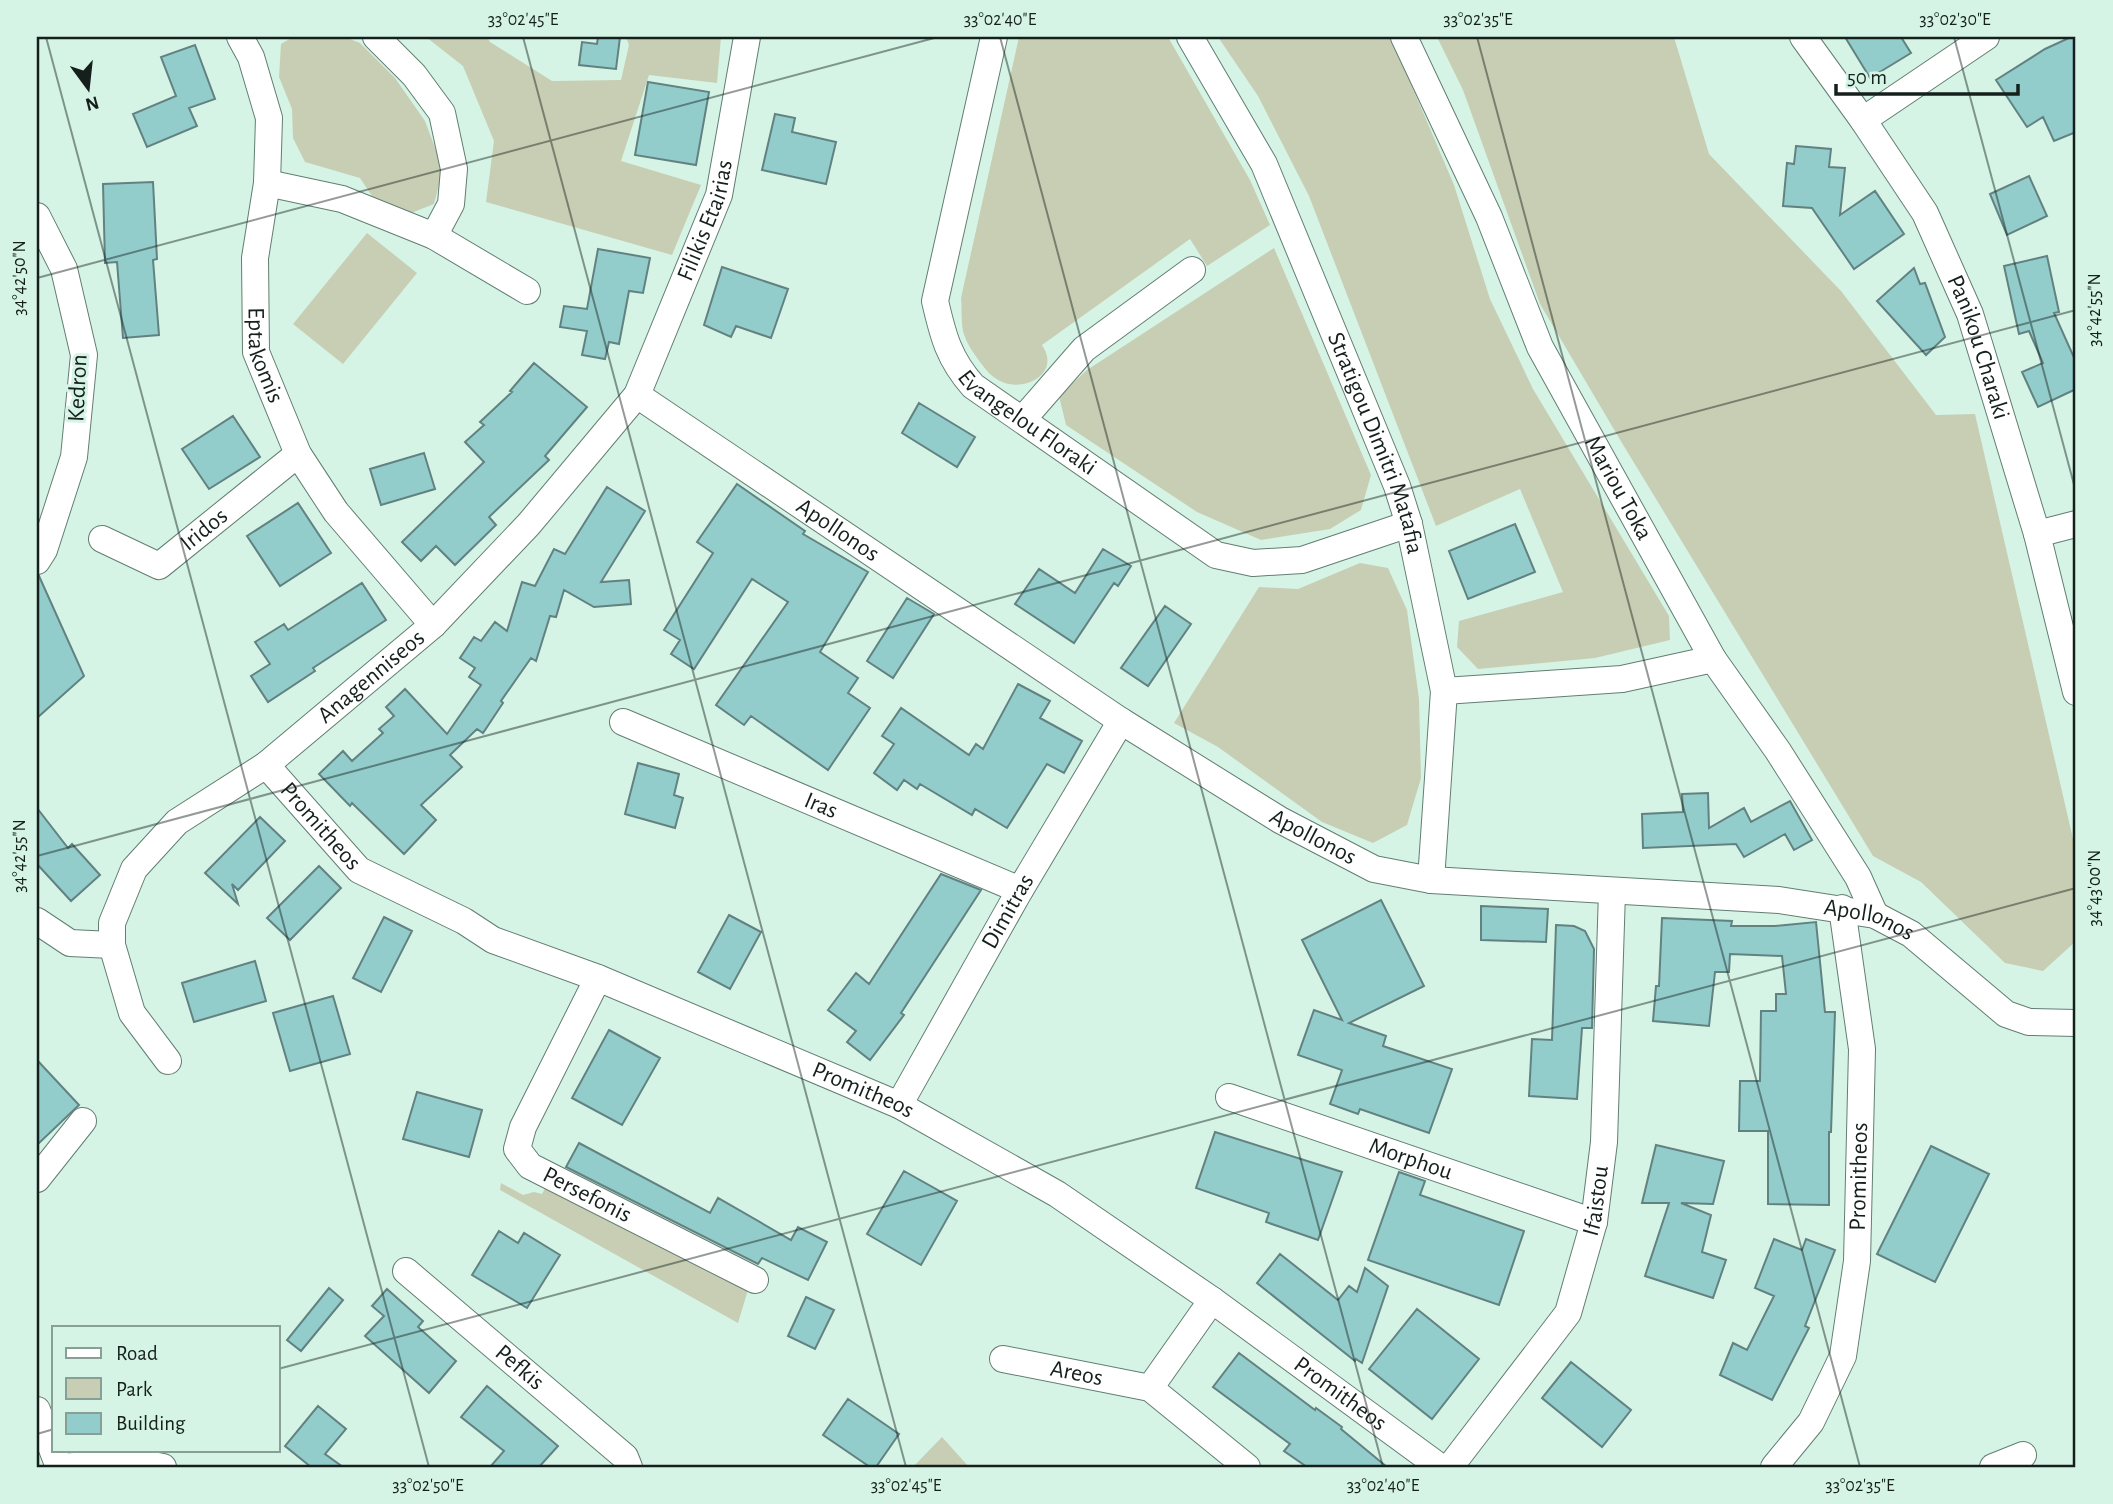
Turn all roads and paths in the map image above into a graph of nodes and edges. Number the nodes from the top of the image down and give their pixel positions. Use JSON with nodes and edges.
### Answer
{"nodes":[{"id":1,"x":240,"y":37,"type":"edge"},
{"id":2,"x":376,"y":37,"type":"edge"},
{"id":3,"x":747,"y":37,"type":"edge"},
{"id":4,"x":993,"y":37,"type":"edge"},
{"id":5,"x":1190,"y":37,"type":"edge"},
{"id":6,"x":1404,"y":37,"type":"edge"},
{"id":7,"x":1802,"y":37,"type":"edge"},
{"id":8,"x":1986,"y":37,"type":"edge"},
{"id":9,"x":1863,"y":120,"type":"junction"},
{"id":10,"x":268,"y":183,"type":"junction"},
{"id":11,"x":37,"y":216,"type":"edge"},
{"id":12,"x":434,"y":236,"type":"junction"},
{"id":13,"x":1192,"y":270,"type":"dead end"},
{"id":14,"x":527,"y":291,"type":"dead end"},
{"id":15,"x":637,"y":395,"type":"junction"},
{"id":16,"x":1023,"y":419,"type":"junction"},
{"id":17,"x":298,"y":454,"type":"junction"},
{"id":18,"x":1409,"y":524,"type":"junction"},
{"id":19,"x":2076,"y":524,"type":"edge"},
{"id":20,"x":2037,"y":534,"type":"junction"},
{"id":21,"x":102,"y":539,"type":"dead end"},
{"id":22,"x":37,"y":561,"type":"edge"},
{"id":23,"x":433,"y":625,"type":"junction"},
{"id":24,"x":1713,"y":659,"type":"junction"},
{"id":25,"x":1444,"y":691,"type":"junction"},
{"id":26,"x":2076,"y":692,"type":"edge"},
{"id":27,"x":1121,"y":721,"type":"junction"},
{"id":28,"x":623,"y":722,"type":"dead end"},
{"id":29,"x":266,"y":765,"type":"junction"},
{"id":30,"x":1431,"y":880,"type":"junction"},
{"id":31,"x":1020,"y":890,"type":"junction"},
{"id":32,"x":1612,"y":892,"type":"junction"},
{"id":33,"x":1842,"y":908,"type":"junction"},
{"id":34,"x":1875,"y":915,"type":"junction"},
{"id":35,"x":37,"y":921,"type":"edge"},
{"id":36,"x":113,"y":945,"type":"junction"},
{"id":37,"x":598,"y":978,"type":"junction"},
{"id":38,"x":2076,"y":1023,"type":"edge"},
{"id":39,"x":168,"y":1061,"type":"dead end"},
{"id":40,"x":1229,"y":1097,"type":"dead end"},
{"id":41,"x":899,"y":1105,"type":"junction"},
{"id":42,"x":83,"y":1121,"type":"dead end"},
{"id":43,"x":37,"y":1179,"type":"edge"},
{"id":44,"x":1594,"y":1222,"type":"junction"},
{"id":45,"x":406,"y":1271,"type":"dead end"},
{"id":46,"x":755,"y":1280,"type":"dead end"},
{"id":47,"x":1212,"y":1300,"type":"junction"},
{"id":48,"x":1003,"y":1359,"type":"dead end"},
{"id":49,"x":1150,"y":1388,"type":"junction"},
{"id":50,"x":37,"y":1410,"type":"edge"},
{"id":51,"x":52,"y":1449,"type":"edge"},
{"id":52,"x":2023,"y":1455,"type":"dead end"},
{"id":53,"x":59,"y":1467,"type":"edge"},
{"id":54,"x":163,"y":1467,"type":"edge"},
{"id":55,"x":629,"y":1467,"type":"edge"},
{"id":56,"x":1247,"y":1467,"type":"edge"},
{"id":57,"x":1440,"y":1467,"type":"edge"},
{"id":58,"x":1450,"y":1467,"type":"edge"},
{"id":59,"x":1774,"y":1467,"type":"edge"},
{"id":60,"x":1993,"y":1467,"type":"edge"}],
"edges":[{"from":1,"to":10,"type":"street","name":"Eptakomis"},
{"from":2,"to":12,"type":"street"},
{"from":3,"to":15,"type":"street","name":"Filikis Etairias"},
{"from":4,"to":16,"type":"street","name":"Evangelou Floraki"},
{"from":5,"to":18,"type":"street","name":"Stratigou Dimitri Matafia"},
{"from":6,"to":24,"type":"street","name":"Mariou Toka"},
{"from":7,"to":9,"type":"street","name":"Panikou Charaki"},
{"from":8,"to":9,"type":"street"},
{"from":9,"to":20,"type":"street","name":"Panikou Charaki"},
{"from":10,"to":12,"type":"street"},
{"from":10,"to":17,"type":"street","name":"Eptakomis"},
{"from":11,"to":22,"type":"street","name":"Kedron"},
{"from":12,"to":14,"type":"street"},
{"from":13,"to":16,"type":"street"},
{"from":15,"to":23,"type":"street","name":"Anagenniseos"},
{"from":15,"to":27,"type":"street","name":"Apollonos"},
{"from":16,"to":18,"type":"street","name":"Evangelou Floraki"},
{"from":17,"to":21,"type":"street","name":"Iridos"},
{"from":17,"to":23,"type":"street","name":"Eptakomis"},
{"from":18,"to":25,"type":"street","name":"Stratigou Dimitri Matafia"},
{"from":19,"to":20,"type":"street"},
{"from":20,"to":26,"type":"street","name":"Panikou Charaki"},
{"from":23,"to":29,"type":"street","name":"Anagenniseos"},
{"from":24,"to":25,"type":"street"},
{"from":24,"to":34,"type":"street","name":"Mariou Toka"},
{"from":25,"to":30,"type":"street","name":"Stratigou Dimitri Matafia"},
{"from":27,"to":30,"type":"street","name":"Apollonos"},
{"from":27,"to":31,"type":"street","name":"Dimitras"},
{"from":28,"to":31,"type":"street","name":"Iras"},
{"from":29,"to":36,"type":"street","name":"Anagenniseos"},
{"from":29,"to":37,"type":"street","name":"Promitheos"},
{"from":30,"to":32,"type":"street","name":"Apollonos"},
{"from":31,"to":41,"type":"street","name":"Dimitras"},
{"from":32,"to":33,"type":"street","name":"Apollonos"},
{"from":32,"to":44,"type":"street","name":"Ifaistou"},
{"from":33,"to":34,"type":"street","name":"Apollonos"},
{"from":33,"to":59,"type":"street","name":"Promitheos"},
{"from":34,"to":38,"type":"street","name":"Apollonos"},
{"from":35,"to":36,"type":"street"},
{"from":36,"to":39,"type":"street"},
{"from":37,"to":41,"type":"street","name":"Promitheos"},
{"from":37,"to":46,"type":"street","name":"Persefonis"},
{"from":40,"to":44,"type":"street","name":"Morphou"},
{"from":41,"to":47,"type":"street","name":"Promitheos"},
{"from":42,"to":43,"type":"street"},
{"from":44,"to":58,"type":"street","name":"Ifaistou"},
{"from":45,"to":55,"type":"street","name":"Pefkis"},
{"from":47,"to":49,"type":"street"},
{"from":47,"to":57,"type":"street","name":"Promitheos"},
{"from":48,"to":49,"type":"street","name":"Areos"},
{"from":49,"to":56,"type":"street","name":"Areos"},
{"from":50,"to":51,"type":"street"},
{"from":52,"to":60,"type":"street"},
{"from":53,"to":54,"type":"street"}]}
